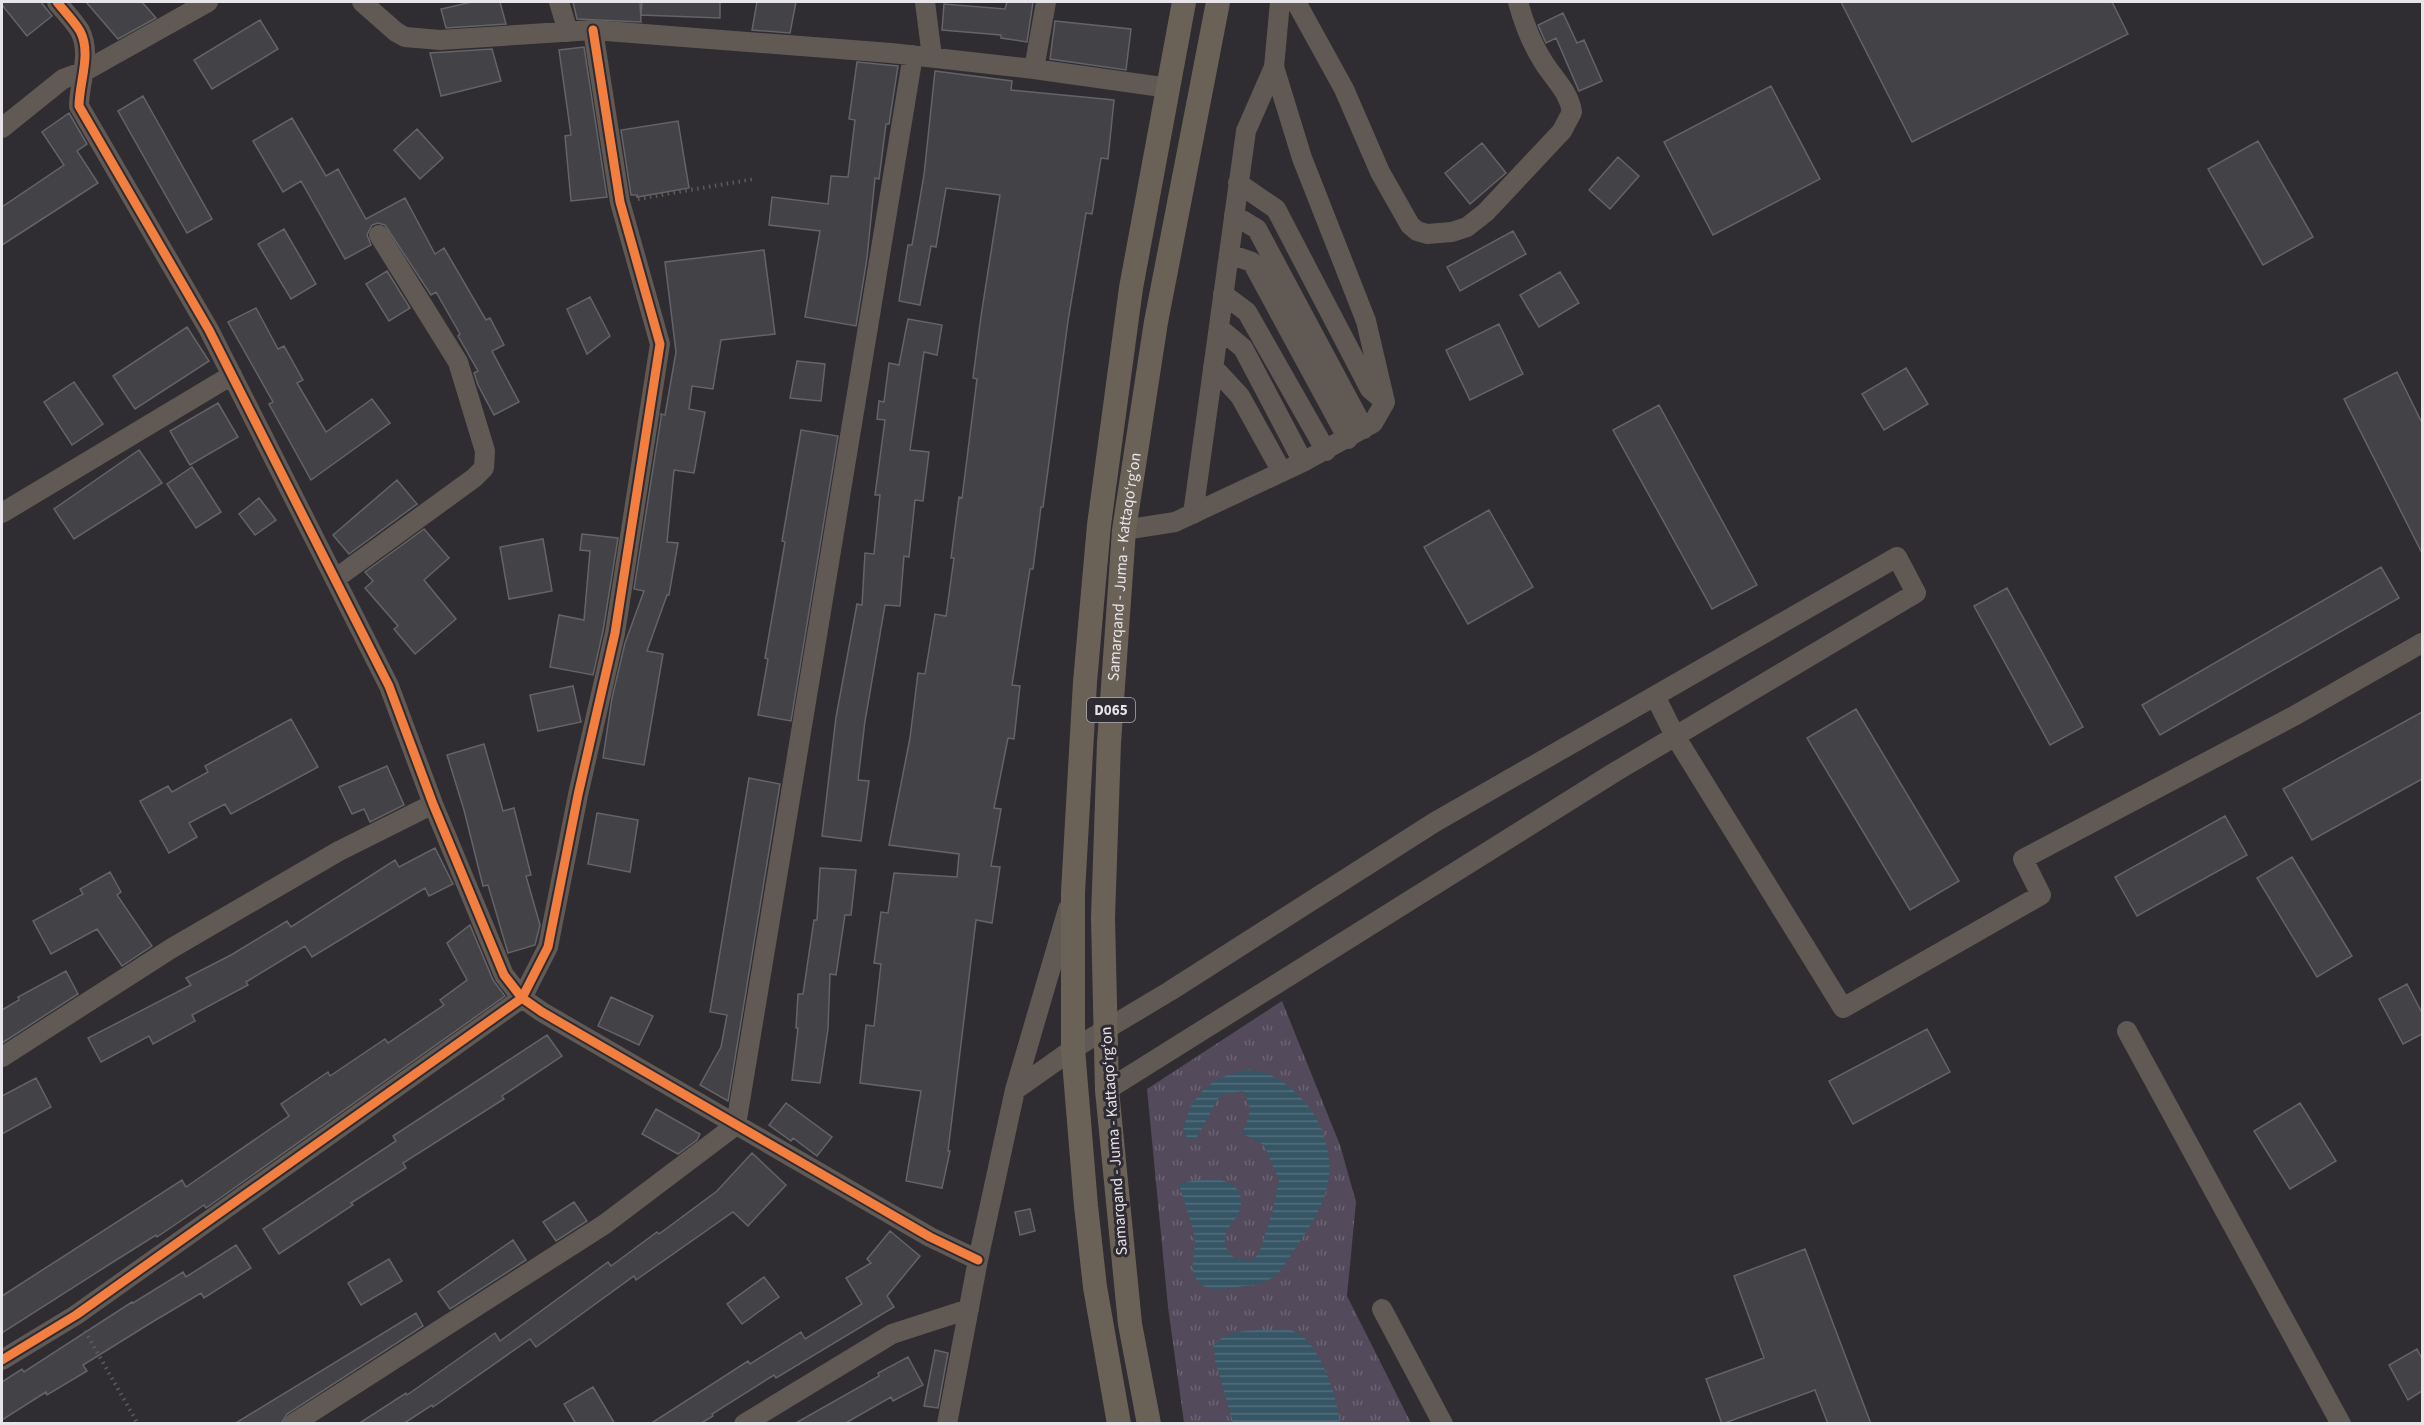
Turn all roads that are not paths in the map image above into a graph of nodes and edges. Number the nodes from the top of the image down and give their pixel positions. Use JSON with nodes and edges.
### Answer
{"nodes":[{"id":1,"x":57,"y":2,"type":"edge"},
{"id":2,"x":208,"y":2,"type":"edge"},
{"id":3,"x":362,"y":2,"type":"edge"},
{"id":4,"x":559,"y":2,"type":"edge"},
{"id":5,"x":925,"y":2,"type":"edge"},
{"id":6,"x":1046,"y":2,"type":"edge"},
{"id":7,"x":1184,"y":2,"type":"edge"},
{"id":8,"x":1218,"y":2,"type":"edge"},
{"id":9,"x":1280,"y":2,"type":"edge"},
{"id":10,"x":1296,"y":2,"type":"edge"},
{"id":11,"x":1518,"y":2,"type":"edge"},
{"id":12,"x":594,"y":30,"type":"junction"},
{"id":13,"x":568,"y":32,"type":"junction"},
{"id":14,"x":922,"y":56,"type":"junction"},
{"id":15,"x":1274,"y":67,"type":"junction"},
{"id":16,"x":1034,"y":69,"type":"junction"},
{"id":17,"x":85,"y":71,"type":"junction"},
{"id":18,"x":1169,"y":88,"type":"junction"},
{"id":19,"x":2,"y":128,"type":"edge"},
{"id":20,"x":1238,"y":183,"type":"junction"},
{"id":21,"x":1234,"y":215,"type":"junction"},
{"id":22,"x":380,"y":235,"type":"dead end"},
{"id":23,"x":1228,"y":254,"type":"junction"},
{"id":24,"x":1223,"y":294,"type":"junction"},
{"id":25,"x":1219,"y":328,"type":"junction"},
{"id":26,"x":1213,"y":367,"type":"junction"},
{"id":27,"x":232,"y":375,"type":"junction"},
{"id":28,"x":1385,"y":402,"type":"junction"},
{"id":29,"x":1356,"y":434,"type":"junction"},
{"id":30,"x":1326,"y":451,"type":"junction"},
{"id":31,"x":1303,"y":462,"type":"junction"},
{"id":32,"x":1282,"y":472,"type":"junction"},
{"id":33,"x":2,"y":513,"type":"edge"},
{"id":34,"x":1193,"y":514,"type":"junction"},
{"id":35,"x":1124,"y":530,"type":"junction"},
{"id":36,"x":335,"y":579,"type":"junction"},
{"id":37,"x":2422,"y":643,"type":"edge"},
{"id":38,"x":1655,"y":696,"type":"junction"},
{"id":39,"x":1676,"y":736,"type":"junction"},
{"id":40,"x":433,"y":804,"type":"junction"},
{"id":41,"x":1073,"y":892,"type":"junction"},
{"id":42,"x":522,"y":998,"type":"junction"},
{"id":43,"x":1105,"y":1031,"type":"junction"},
{"id":44,"x":2127,"y":1031,"type":"dead end"},
{"id":45,"x":1073,"y":1049,"type":"junction"},
{"id":46,"x":2,"y":1057,"type":"edge"},
{"id":47,"x":1015,"y":1090,"type":"junction"},
{"id":48,"x":1107,"y":1090,"type":"junction"},
{"id":49,"x":736,"y":1125,"type":"junction"},
{"id":50,"x":978,"y":1260,"type":"junction"},
{"id":51,"x":969,"y":1309,"type":"junction"},
{"id":52,"x":1382,"y":1309,"type":"dead end"},
{"id":53,"x":2,"y":1360,"type":"edge"},
{"id":54,"x":293,"y":1424,"type":"edge"},
{"id":55,"x":744,"y":1424,"type":"edge"},
{"id":56,"x":947,"y":1424,"type":"edge"},
{"id":57,"x":1119,"y":1424,"type":"edge"},
{"id":58,"x":1149,"y":1424,"type":"edge"},
{"id":59,"x":1443,"y":1424,"type":"edge"},
{"id":60,"x":2341,"y":1424,"type":"edge"}],
"edges":[{"from":1,"to":17,"type":"street"},
{"from":2,"to":17,"type":"street"},
{"from":3,"to":13,"type":"street"},
{"from":4,"to":13,"type":"street"},
{"from":5,"to":14,"type":"street"},
{"from":6,"to":16,"type":"street"},
{"from":7,"to":18,"type":"main road","name":"Samarqand - Juma - Kattaqo‘rg‘on","number":"D065"},
{"from":8,"to":35,"type":"main road","name":"Samarqand - Juma - Kattaqo‘rg‘on","number":"D065"},
{"from":9,"to":15,"type":"street"},
{"from":10,"to":11,"type":"street"},
{"from":12,"to":13,"type":"street"},
{"from":12,"to":14,"type":"street"},
{"from":12,"to":42,"type":"street"},
{"from":14,"to":16,"type":"street"},
{"from":14,"to":49,"type":"street"},
{"from":15,"to":20,"type":"street"},
{"from":15,"to":28,"type":"street"},
{"from":16,"to":18,"type":"street"},
{"from":17,"to":19,"type":"street"},
{"from":17,"to":27,"type":"street"},
{"from":18,"to":41,"type":"main road","name":"Samarqand - Juma - Kattaqo‘rg‘on","number":"D065"},
{"from":20,"to":21,"type":"street"},
{"from":20,"to":28,"type":"street"},
{"from":21,"to":23,"type":"street"},
{"from":21,"to":29,"type":"street"},
{"from":22,"to":36,"type":"street"},
{"from":23,"to":24,"type":"street"},
{"from":23,"to":29,"type":"street"},
{"from":24,"to":25,"type":"street"},
{"from":24,"to":30,"type":"street"},
{"from":25,"to":26,"type":"street"},
{"from":25,"to":31,"type":"street"},
{"from":26,"to":32,"type":"street"},
{"from":26,"to":34,"type":"street"},
{"from":27,"to":33,"type":"street"},
{"from":27,"to":36,"type":"street"},
{"from":28,"to":29,"type":"street"},
{"from":29,"to":30,"type":"street"},
{"from":30,"to":31,"type":"street"},
{"from":31,"to":32,"type":"street"},
{"from":32,"to":34,"type":"street"},
{"from":34,"to":35,"type":"street"},
{"from":35,"to":43,"type":"main road","name":"Samarqand - Juma - Kattaqo‘rg‘on","number":"D065"},
{"from":36,"to":40,"type":"street"},
{"from":37,"to":39,"type":"street"},
{"from":38,"to":39,"type":"street"},
{"from":38,"to":39,"type":"street"},
{"from":38,"to":43,"type":"street"},
{"from":39,"to":48,"type":"street"},
{"from":40,"to":42,"type":"street"},
{"from":40,"to":46,"type":"street"},
{"from":41,"to":45,"type":"main road","name":"Samarqand - Juma - Kattaqo‘rg‘on","number":"D065"},
{"from":41,"to":47,"type":"street"},
{"from":42,"to":49,"type":"street"},
{"from":42,"to":53,"type":"street"},
{"from":43,"to":45,"type":"street"},
{"from":43,"to":48,"type":"main road","name":"Samarqand - Juma - Kattaqo‘rg‘on","number":"D065"},
{"from":44,"to":60,"type":"street"},
{"from":45,"to":47,"type":"street"},
{"from":45,"to":57,"type":"main road","name":"Samarqand - Juma - Kattaqo‘rg‘on","number":"D065"},
{"from":47,"to":50,"type":"street"},
{"from":48,"to":58,"type":"main road","name":"Samarqand - Juma - Kattaqo‘rg‘on","number":"D065"},
{"from":49,"to":50,"type":"street"},
{"from":49,"to":54,"type":"street"},
{"from":50,"to":51,"type":"street"},
{"from":51,"to":55,"type":"street"},
{"from":51,"to":56,"type":"street"},
{"from":52,"to":59,"type":"street"}]}
